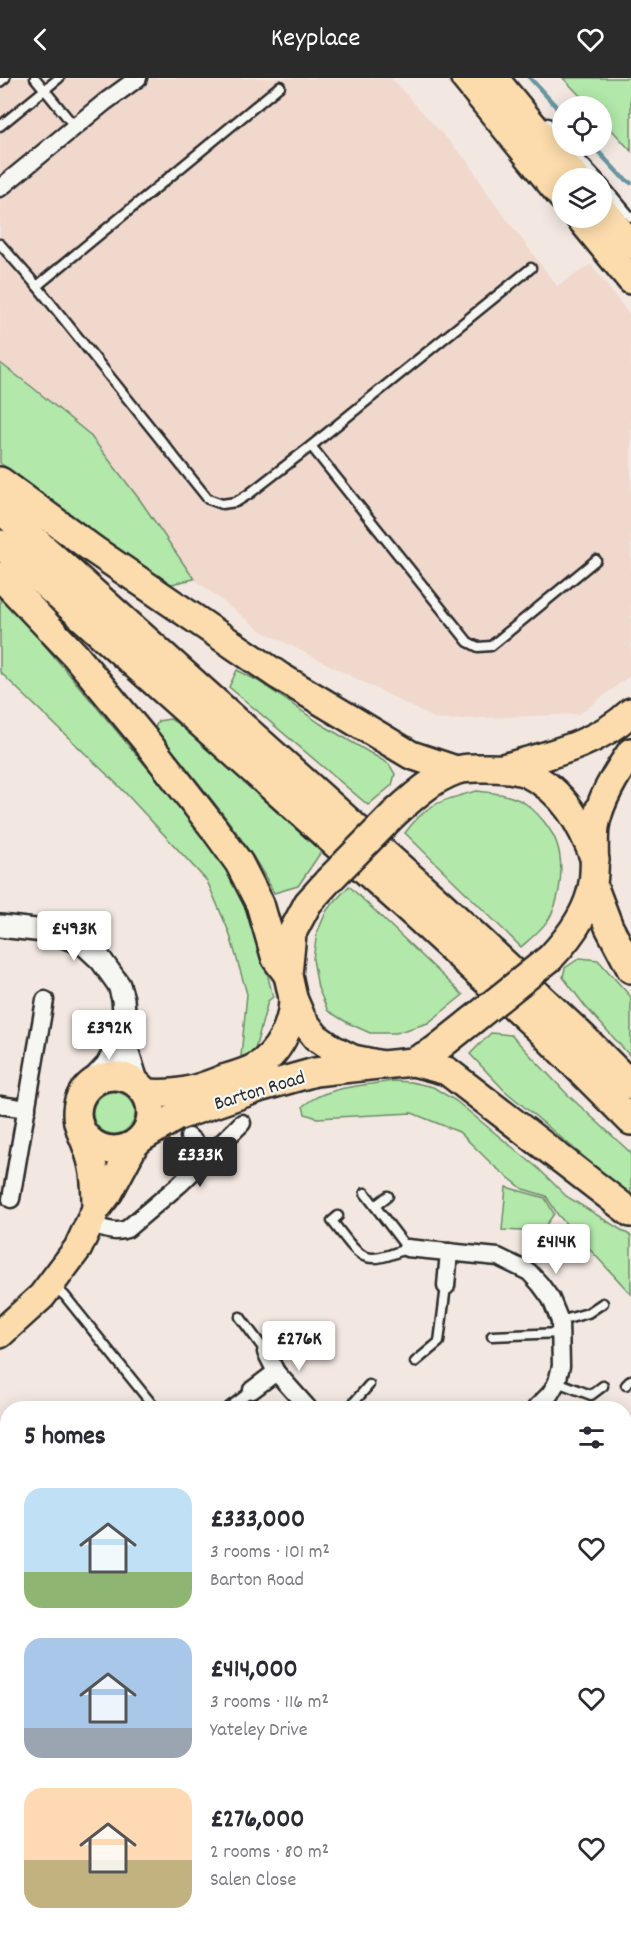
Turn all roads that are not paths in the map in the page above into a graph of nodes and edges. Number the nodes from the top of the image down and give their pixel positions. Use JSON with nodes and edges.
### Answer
{"nodes":[{"id":1,"x":6,"y":78,"type":"edge"},
{"id":2,"x":35,"y":78,"type":"edge"},
{"id":3,"x":59,"y":78,"type":"edge"},
{"id":4,"x":138,"y":78,"type":"edge"},
{"id":5,"x":465,"y":78,"type":"edge"},
{"id":6,"x":503,"y":78,"type":"edge"},
{"id":7,"x":0,"y":82,"type":"edge"},
{"id":8,"x":505,"y":83,"type":"edge"},
{"id":9,"x":280,"y":86,"type":"dead end"},
{"id":10,"x":45,"y":89,"type":"junction"},
{"id":11,"x":542,"y":117,"type":"dead end"},
{"id":12,"x":0,"y":126,"type":"edge"},
{"id":13,"x":75,"y":127,"type":"junction"},
{"id":14,"x":552,"y":128,"type":"edge"},
{"id":15,"x":577,"y":156,"type":"edge"},
{"id":16,"x":569,"y":168,"type":"edge"},
{"id":17,"x":589,"y":168,"type":"edge"},
{"id":18,"x":552,"y":184,"type":"edge"},
{"id":19,"x":0,"y":188,"type":"edge"},
{"id":20,"x":612,"y":195,"type":"edge"},
{"id":21,"x":631,"y":217,"type":"edge"},
{"id":22,"x":612,"y":221,"type":"edge"},
{"id":23,"x":588,"y":228,"type":"edge"},
{"id":24,"x":0,"y":244,"type":"edge"},
{"id":25,"x":631,"y":245,"type":"edge"},
{"id":26,"x":531,"y":268,"type":"dead end"},
{"id":27,"x":631,"y":280,"type":"edge"},
{"id":28,"x":37,"y":286,"type":"junction"},
{"id":29,"x":311,"y":446,"type":"junction"},
{"id":30,"x":0,"y":482,"type":"edge"},
{"id":31,"x":0,"y":509,"type":"edge"},
{"id":32,"x":0,"y":544,"type":"edge"},
{"id":33,"x":596,"y":561,"type":"dead end"},
{"id":34,"x":0,"y":576,"type":"edge"},
{"id":35,"x":631,"y":712,"type":"edge"},
{"id":36,"x":631,"y":752,"type":"edge"},
{"id":37,"x":502,"y":768,"type":"junction"},
{"id":38,"x":456,"y":770,"type":"junction"},
{"id":39,"x":594,"y":872,"type":"junction"},
{"id":40,"x":0,"y":926,"type":"edge"},
{"id":41,"x":631,"y":969,"type":"edge"},
{"id":42,"x":291,"y":986,"type":"junction"},
{"id":43,"x":45,"y":1000,"type":"dead end"},
{"id":44,"x":126,"y":1029,"type":"junction"},
{"id":45,"x":412,"y":1062,"type":"junction"},
{"id":46,"x":382,"y":1065,"type":"junction"},
{"id":47,"x":91,"y":1082,"type":"junction"},
{"id":48,"x":631,"y":1085,"type":"edge"},
{"id":49,"x":142,"y":1088,"type":"junction"},
{"id":50,"x":0,"y":1105,"type":"edge"},
{"id":51,"x":27,"y":1109,"type":"junction"},
{"id":52,"x":631,"y":1121,"type":"edge"},
{"id":53,"x":242,"y":1123,"type":"dead end"},
{"id":54,"x":80,"y":1130,"type":"junction"},
{"id":55,"x":189,"y":1137,"type":"dead end"},
{"id":56,"x":138,"y":1141,"type":"junction"},
{"id":57,"x":209,"y":1156,"type":"junction"},
{"id":58,"x":365,"y":1193,"type":"dead end"},
{"id":59,"x":388,"y":1196,"type":"dead end"},
{"id":60,"x":11,"y":1199,"type":"dead end"},
{"id":61,"x":375,"y":1206,"type":"junction"},
{"id":62,"x":631,"y":1213,"type":"edge"},
{"id":63,"x":338,"y":1216,"type":"dead end"},
{"id":64,"x":93,"y":1217,"type":"junction"},
{"id":65,"x":407,"y":1248,"type":"junction"},
{"id":66,"x":449,"y":1252,"type":"junction"},
{"id":67,"x":52,"y":1284,"type":"junction"},
{"id":68,"x":446,"y":1286,"type":"joint"},
{"id":69,"x":603,"y":1303,"type":"dead end"},
{"id":70,"x":240,"y":1317,"type":"dead end"},
{"id":71,"x":561,"y":1327,"type":"junction"},
{"id":72,"x":0,"y":1334,"type":"edge"},
{"id":73,"x":492,"y":1336,"type":"dead end"},
{"id":74,"x":266,"y":1352,"type":"joint"},
{"id":75,"x":415,"y":1362,"type":"dead end"},
{"id":76,"x":276,"y":1372,"type":"junction"},
{"id":77,"x":557,"y":1382,"type":"junction"},
{"id":78,"x":369,"y":1384,"type":"dead end"},
{"id":79,"x":603,"y":1386,"type":"dead end"},
{"id":80,"x":252,"y":1390,"type":"joint"},
{"id":81,"x":149,"y":1401,"type":"edge"},
{"id":82,"x":237,"y":1401,"type":"edge"},
{"id":83,"x":302,"y":1401,"type":"edge"},
{"id":84,"x":355,"y":1401,"type":"edge"},
{"id":85,"x":543,"y":1401,"type":"edge"}],
"edges":[{"from":1,"to":7,"type":"lane"},
{"from":2,"to":10,"type":"lane"},
{"from":3,"to":10,"type":"lane"},
{"from":4,"to":13,"type":"street"},
{"from":5,"to":18,"type":"main road"},
{"from":6,"to":8,"type":"lane"},
{"from":8,"to":16,"type":"main road"},
{"from":9,"to":28,"type":"lane"},
{"from":10,"to":12,"type":"lane"},
{"from":10,"to":13,"type":"lane"},
{"from":11,"to":14,"type":"lane"},
{"from":13,"to":19,"type":"street"},
{"from":15,"to":17,"type":"lane"},
{"from":20,"to":21,"type":"lane"},
{"from":22,"to":25,"type":"main road"},
{"from":23,"to":27,"type":"main road"},
{"from":24,"to":28,"type":"lane"},
{"from":26,"to":29,"type":"lane"},
{"from":28,"to":29,"type":"lane"},
{"from":29,"to":33,"type":"lane"},
{"from":30,"to":38,"type":"main road"},
{"from":31,"to":48,"type":"main road"},
{"from":32,"to":52,"type":"main road"},
{"from":34,"to":42,"type":"main road"},
{"from":35,"to":37,"type":"main road"},
{"from":36,"to":39,"type":"main road"},
{"from":37,"to":38,"type":"main road"},
{"from":37,"to":39,"type":"main road"},
{"from":38,"to":42,"type":"main road","name":"Barton Road","bridge":true},
{"from":39,"to":41,"type":"main road"},
{"from":39,"to":45,"type":"main road","bridge":true},
{"from":40,"to":44,"type":"street"},
{"from":42,"to":46,"type":"main road"},
{"from":42,"to":49,"type":"main road","name":"Barton Road"},
{"from":43,"to":51,"type":"street"},
{"from":44,"to":47,"type":"street"},
{"from":44,"to":49,"type":"street"},
{"from":45,"to":46,"type":"main road","name":"Barton Road"},
{"from":45,"to":62,"type":"main road"},
{"from":46,"to":56,"type":"main road","name":"Barton Road"},
{"from":47,"to":49,"type":"main road"},
{"from":47,"to":54,"type":"main road"},
{"from":49,"to":56,"type":"main road"},
{"from":50,"to":51,"type":"street"},
{"from":51,"to":60,"type":"street"},
{"from":53,"to":57,"type":"street","name":"Barton Road"},
{"from":54,"to":56,"type":"main road"},
{"from":54,"to":64,"type":"main road"},
{"from":55,"to":57,"type":"street"},
{"from":56,"to":64,"type":"main road"},
{"from":57,"to":64,"type":"street","name":"Barton Road"},
{"from":58,"to":61,"type":"lane"},
{"from":59,"to":61,"type":"lane"},
{"from":61,"to":65,"type":"lane"},
{"from":63,"to":65,"type":"lane"},
{"from":64,"to":67,"type":"main road"},
{"from":65,"to":66,"type":"street"},
{"from":66,"to":68,"type":"street"},
{"from":66,"to":71,"type":"street"},
{"from":67,"to":72,"type":"main road"},
{"from":67,"to":81,"type":"lane"},
{"from":68,"to":75,"type":"lane"},
{"from":69,"to":71,"type":"lane"},
{"from":70,"to":74,"type":"lane"},
{"from":71,"to":73,"type":"lane"},
{"from":71,"to":77,"type":"street"},
{"from":74,"to":76,"type":"street"},
{"from":76,"to":80,"type":"street"},
{"from":76,"to":83,"type":"street"},
{"from":77,"to":79,"type":"lane"},
{"from":77,"to":85,"type":"street"},
{"from":78,"to":84,"type":"lane"},
{"from":80,"to":82,"type":"lane"}]}
